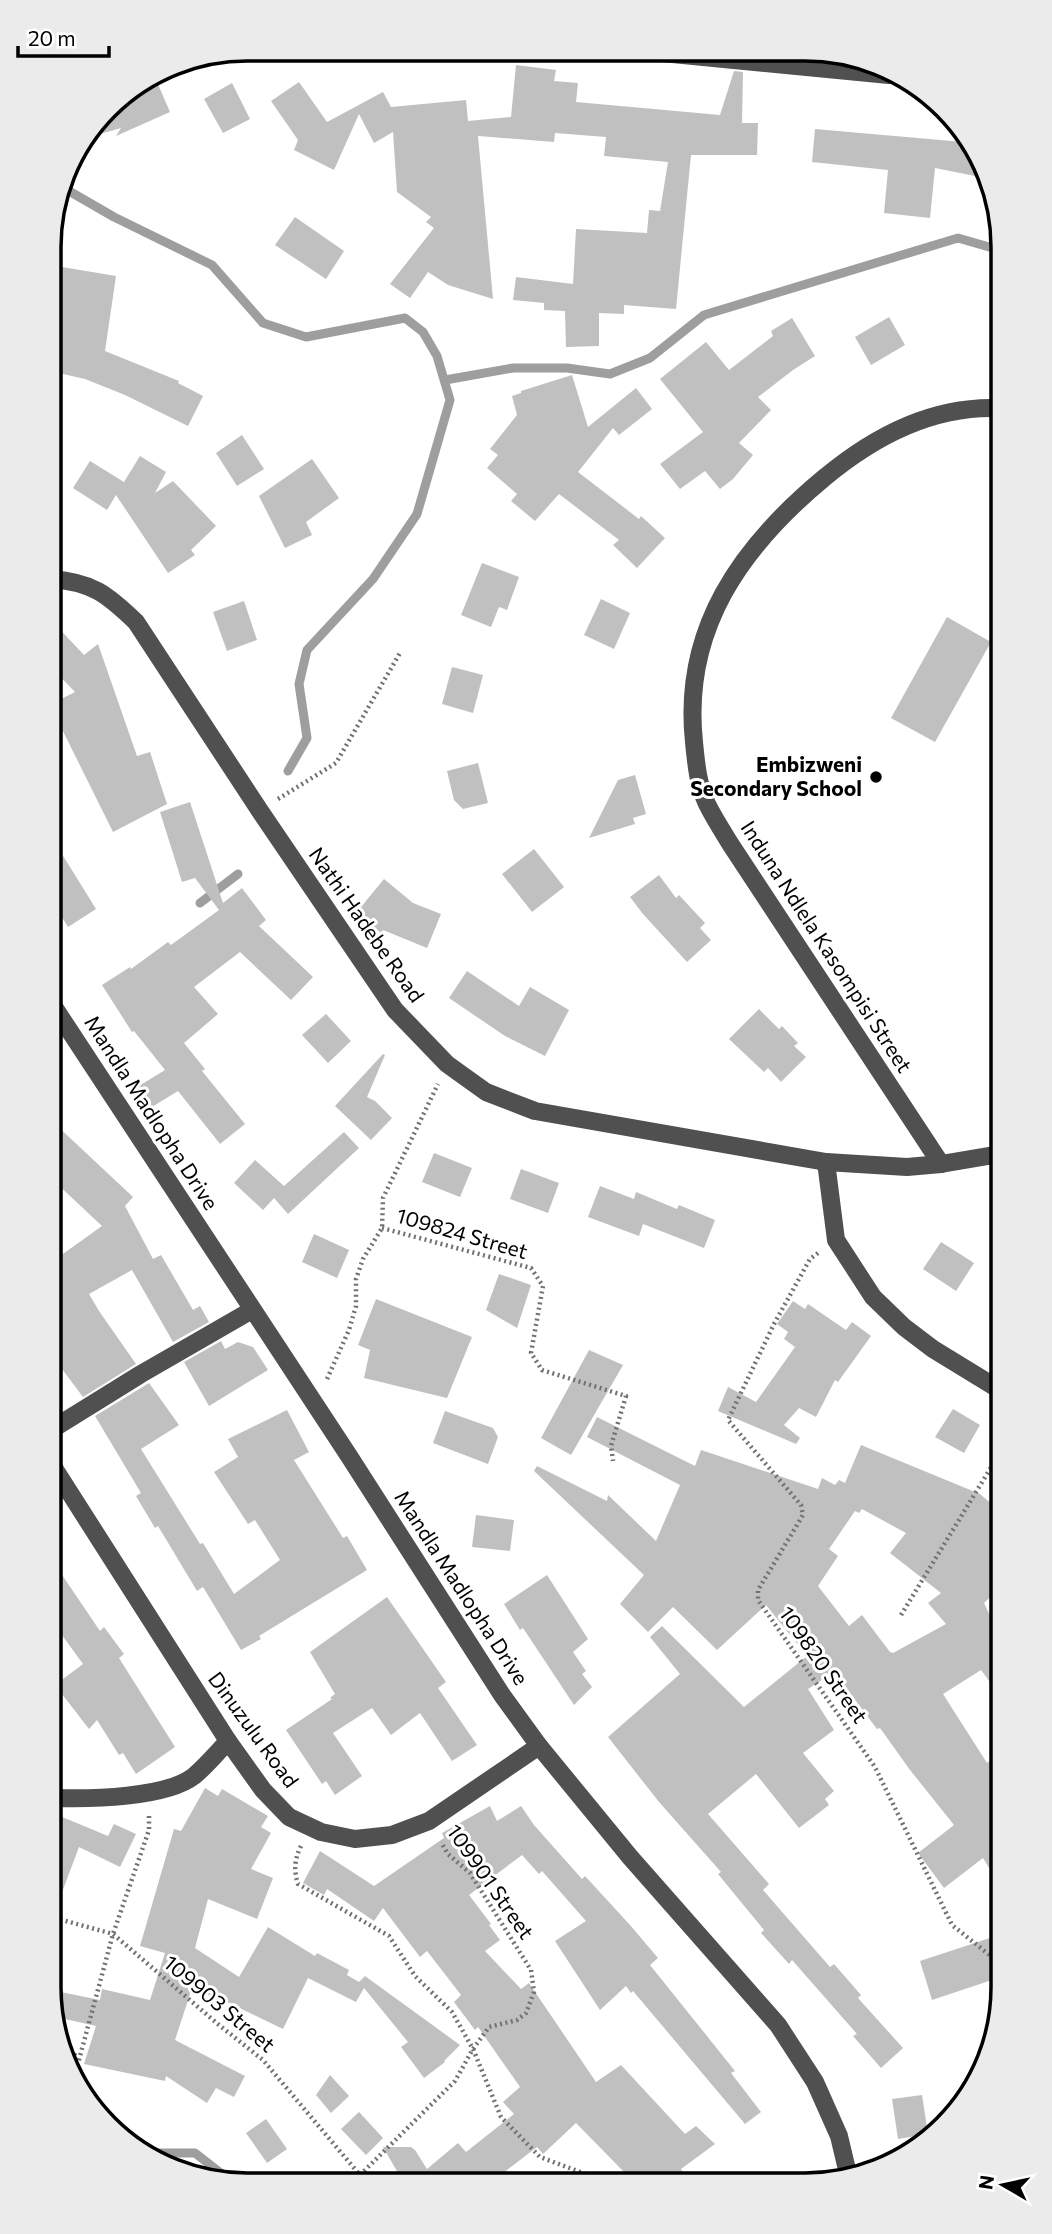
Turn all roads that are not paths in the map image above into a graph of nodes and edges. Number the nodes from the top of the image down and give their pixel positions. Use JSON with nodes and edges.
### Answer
{"nodes":[{"id":1,"x":746,"y":61,"type":"edge"},
{"id":2,"x":870,"y":73,"type":"edge"},
{"id":3,"x":991,"y":408,"type":"edge"},
{"id":4,"x":62,"y":580,"type":"edge"},
{"id":5,"x":62,"y":1018,"type":"edge"},
{"id":6,"x":990,"y":1156,"type":"edge"},
{"id":7,"x":827,"y":1163,"type":"junction"},
{"id":8,"x":941,"y":1164,"type":"junction"},
{"id":9,"x":252,"y":1310,"type":"junction"},
{"id":10,"x":990,"y":1384,"type":"edge"},
{"id":11,"x":61,"y":1423,"type":"edge"},
{"id":12,"x":61,"y":1479,"type":"edge"},
{"id":13,"x":228,"y":1741,"type":"junction"},
{"id":14,"x":539,"y":1746,"type":"junction"},
{"id":15,"x":61,"y":1798,"type":"edge"},
{"id":16,"x":846,"y":2167,"type":"edge"}],
"edges":[{"from":1,"to":2,"type":"street"},
{"from":3,"to":8,"type":"street","name":"Induna Ndlela Kasompisi Street"},
{"from":4,"to":7,"type":"street","name":"Nathi Hadebe Road"},
{"from":5,"to":9,"type":"street","name":"Mandla Madlopha Drive"},
{"from":6,"to":8,"type":"street","name":"Nathi Hadebe Road"},
{"from":7,"to":8,"type":"street","name":"Nathi Hadebe Road"},
{"from":7,"to":10,"type":"street"},
{"from":9,"to":11,"type":"street"},
{"from":9,"to":14,"type":"street","name":"Mandla Madlopha Drive"},
{"from":12,"to":13,"type":"street","name":"Dinuzulu Road"},
{"from":13,"to":14,"type":"street","name":"Dinuzulu Road"},
{"from":13,"to":15,"type":"street"},
{"from":14,"to":16,"type":"street","name":"Mandla Madlopha Drive"}]}
